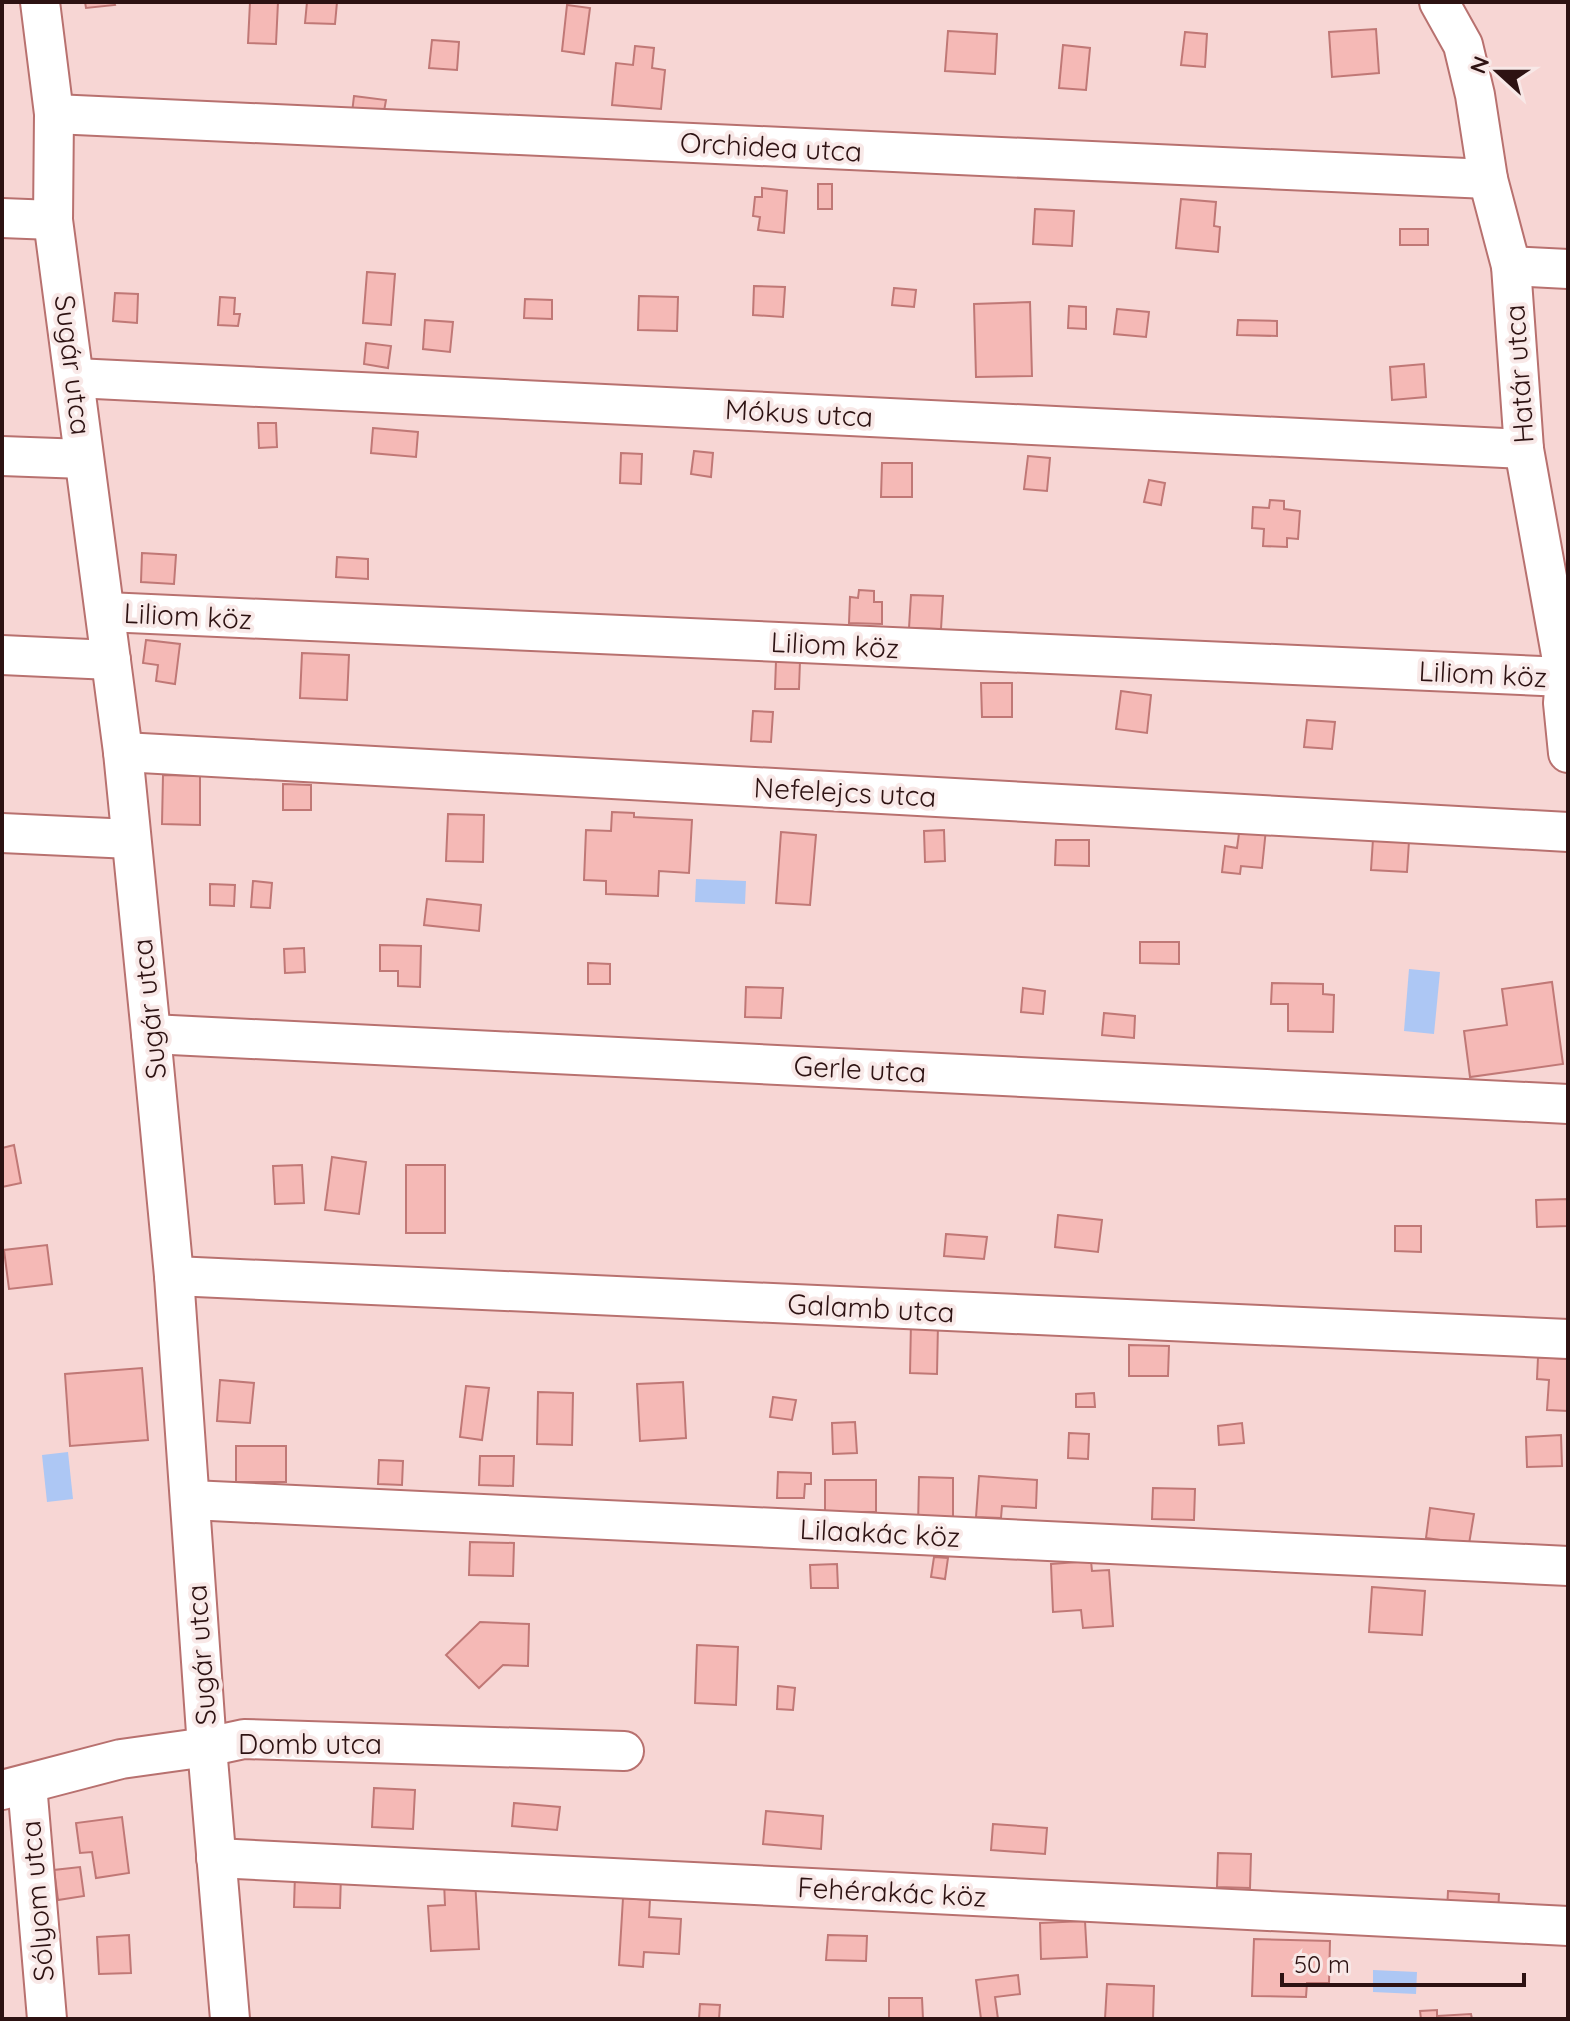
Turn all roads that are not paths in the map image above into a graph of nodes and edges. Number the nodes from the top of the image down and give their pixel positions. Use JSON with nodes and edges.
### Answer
{"nodes":[{"id":1,"x":40,"y":2,"type":"edge"},
{"id":2,"x":1439,"y":2,"type":"edge"},
{"id":3,"x":54,"y":114,"type":"junction"},
{"id":4,"x":1488,"y":179,"type":"junction"},
{"id":5,"x":2,"y":218,"type":"edge"},
{"id":6,"x":53,"y":220,"type":"junction"},
{"id":7,"x":1511,"y":266,"type":"junction"},
{"id":8,"x":1568,"y":269,"type":"edge"},
{"id":9,"x":75,"y":378,"type":"junction"},
{"id":10,"x":1524,"y":449,"type":"junction"},
{"id":11,"x":2,"y":456,"type":"edge"},
{"id":12,"x":84,"y":459,"type":"junction"},
{"id":13,"x":106,"y":612,"type":"junction"},
{"id":14,"x":2,"y":655,"type":"edge"},
{"id":15,"x":111,"y":660,"type":"junction"},
{"id":16,"x":1565,"y":694,"type":"edge"},
{"id":17,"x":123,"y":752,"type":"junction"},
{"id":18,"x":1568,"y":753,"type":"edge"},
{"id":19,"x":1568,"y":832,"type":"edge"},
{"id":20,"x":2,"y":833,"type":"edge"},
{"id":21,"x":131,"y":839,"type":"junction"},
{"id":22,"x":151,"y":1034,"type":"junction"},
{"id":23,"x":1568,"y":1104,"type":"edge"},
{"id":24,"x":174,"y":1276,"type":"junction"},
{"id":25,"x":1568,"y":1339,"type":"edge"},
{"id":26,"x":191,"y":1500,"type":"junction"},
{"id":27,"x":1568,"y":1566,"type":"edge"},
{"id":28,"x":207,"y":1747,"type":"junction"},
{"id":29,"x":624,"y":1751,"type":"dead end"},
{"id":30,"x":15,"y":1787,"type":"edge"},
{"id":31,"x":216,"y":1858,"type":"junction"},
{"id":32,"x":1568,"y":1926,"type":"edge"},
{"id":33,"x":47,"y":2019,"type":"edge"},
{"id":34,"x":230,"y":2019,"type":"edge"}],
"edges":[{"from":1,"to":3,"type":"street","name":"Sugár utca"},
{"from":2,"to":4,"type":"street","name":"Határ utca"},
{"from":3,"to":4,"type":"street","name":"Orchidea utca"},
{"from":3,"to":6,"type":"street","name":"Sugár utca"},
{"from":4,"to":7,"type":"street","name":"Határ utca"},
{"from":5,"to":6,"type":"street"},
{"from":6,"to":9,"type":"street","name":"Sugár utca"},
{"from":7,"to":8,"type":"street"},
{"from":7,"to":10,"type":"street","name":"Határ utca"},
{"from":9,"to":10,"type":"street","name":"Mókus utca"},
{"from":9,"to":12,"type":"street","name":"Sugár utca"},
{"from":10,"to":16,"type":"street","name":"Határ utca"},
{"from":11,"to":12,"type":"street"},
{"from":12,"to":13,"type":"street","name":"Sugár utca"},
{"from":13,"to":15,"type":"street","name":"Sugár utca"},
{"from":13,"to":16,"type":"street","name":"Liliom köz"},
{"from":14,"to":15,"type":"street"},
{"from":15,"to":17,"type":"street","name":"Sugár utca"},
{"from":16,"to":18,"type":"street","name":"Határ utca"},
{"from":17,"to":19,"type":"street","name":"Nefelejcs utca"},
{"from":17,"to":21,"type":"street","name":"Sugár utca"},
{"from":20,"to":21,"type":"street"},
{"from":21,"to":22,"type":"street","name":"Sugár utca"},
{"from":22,"to":23,"type":"street","name":"Gerle utca"},
{"from":22,"to":24,"type":"street","name":"Sugár utca"},
{"from":24,"to":25,"type":"street","name":"Galamb utca"},
{"from":24,"to":26,"type":"street","name":"Sugár utca"},
{"from":26,"to":27,"type":"street","name":"Lilaakác köz"},
{"from":26,"to":28,"type":"street","name":"Sugár utca"},
{"from":28,"to":29,"type":"street","name":"Domb utca"},
{"from":28,"to":30,"type":"street","name":"Domb utca"},
{"from":28,"to":31,"type":"street","name":"Sugár utca"},
{"from":30,"to":33,"type":"street","name":"Sólyom utca"},
{"from":31,"to":32,"type":"street","name":"Fehérakác köz"},
{"from":31,"to":34,"type":"street","name":"Sugár utca"}]}
